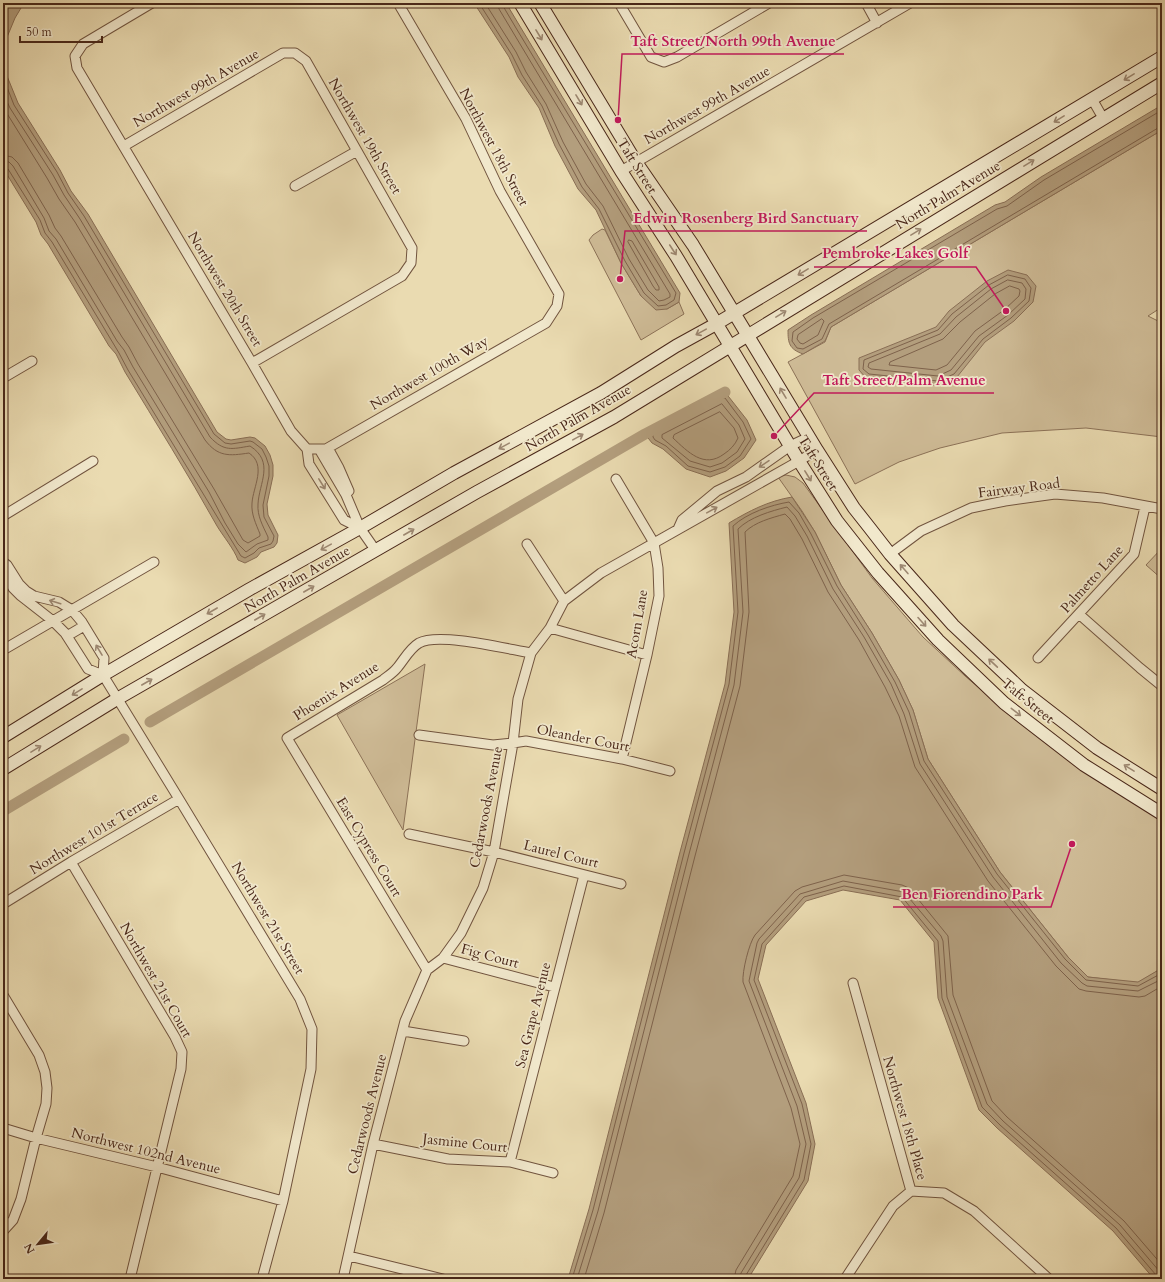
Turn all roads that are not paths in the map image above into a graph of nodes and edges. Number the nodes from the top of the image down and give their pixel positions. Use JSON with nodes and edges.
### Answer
{"nodes":[{"id":1,"x":152,"y":3,"type":"edge"},
{"id":2,"x":398,"y":3,"type":"edge"},
{"id":3,"x":520,"y":3,"type":"edge"},
{"id":4,"x":540,"y":3,"type":"edge"},
{"id":5,"x":619,"y":3,"type":"edge"},
{"id":6,"x":769,"y":3,"type":"edge"},
{"id":7,"x":866,"y":3,"type":"edge"},
{"id":8,"x":910,"y":3,"type":"edge"},
{"id":9,"x":877,"y":23,"type":"junction"},
{"id":10,"x":283,"y":53,"type":"joint"},
{"id":11,"x":1162,"y":57,"type":"edge"},
{"id":12,"x":1162,"y":83,"type":"edge"},
{"id":13,"x":1092,"y":99,"type":"junction"},
{"id":14,"x":1103,"y":118,"type":"junction"},
{"id":15,"x":124,"y":146,"type":"junction"},
{"id":16,"x":357,"y":151,"type":"junction"},
{"id":17,"x":636,"y":162,"type":"junction"},
{"id":18,"x":621,"y":171,"type":"junction"},
{"id":19,"x":296,"y":186,"type":"dead end"},
{"id":20,"x":557,"y":306,"type":"joint"},
{"id":21,"x":735,"y":312,"type":"junction"},
{"id":22,"x":716,"y":324,"type":"junction"},
{"id":23,"x":749,"y":336,"type":"junction"},
{"id":24,"x":730,"y":347,"type":"junction"},
{"id":25,"x":32,"y":361,"type":"dead end"},
{"id":26,"x":252,"y":363,"type":"junction"},
{"id":27,"x":3,"y":378,"type":"edge"},
{"id":28,"x":809,"y":437,"type":"junction"},
{"id":29,"x":790,"y":446,"type":"junction"},
{"id":30,"x":324,"y":448,"type":"junction"},
{"id":31,"x":307,"y":449,"type":"junction"},
{"id":32,"x":817,"y":450,"type":"junction"},
{"id":33,"x":93,"y":461,"type":"dead end"},
{"id":34,"x":799,"y":461,"type":"junction"},
{"id":35,"x":616,"y":479,"type":"dead end"},
{"id":36,"x":1145,"y":507,"type":"junction"},
{"id":37,"x":1162,"y":510,"type":"edge"},
{"id":38,"x":3,"y":516,"type":"edge"},
{"id":39,"x":360,"y":528,"type":"junction"},
{"id":40,"x":678,"y":529,"type":"junction"},
{"id":41,"x":654,"y":543,"type":"junction"},
{"id":42,"x":527,"y":544,"type":"dead end"},
{"id":43,"x":376,"y":551,"type":"junction"},
{"id":44,"x":890,"y":554,"type":"junction"},
{"id":45,"x":3,"y":562,"type":"edge"},
{"id":46,"x":154,"y":562,"type":"dead end"},
{"id":47,"x":3,"y":570,"type":"edge"},
{"id":48,"x":564,"y":601,"type":"junction"},
{"id":49,"x":72,"y":610,"type":"junction"},
{"id":50,"x":1080,"y":614,"type":"junction"},
{"id":51,"x":53,"y":621,"type":"junction"},
{"id":52,"x":84,"y":626,"type":"junction"},
{"id":53,"x":550,"y":628,"type":"junction"},
{"id":54,"x":67,"y":636,"type":"junction"},
{"id":55,"x":3,"y":650,"type":"edge"},
{"id":56,"x":531,"y":653,"type":"junction"},
{"id":57,"x":647,"y":655,"type":"junction"},
{"id":58,"x":1038,"y":658,"type":"dead end"},
{"id":59,"x":103,"y":675,"type":"junction"},
{"id":60,"x":1162,"y":686,"type":"edge"},
{"id":61,"x":117,"y":699,"type":"junction"},
{"id":62,"x":419,"y":735,"type":"dead end"},
{"id":63,"x":3,"y":737,"type":"edge"},
{"id":64,"x":287,"y":738,"type":"joint"},
{"id":65,"x":513,"y":743,"type":"junction"},
{"id":66,"x":622,"y":759,"type":"junction"},
{"id":67,"x":3,"y":769,"type":"edge"},
{"id":68,"x":670,"y":771,"type":"dead end"},
{"id":69,"x":1162,"y":789,"type":"edge"},
{"id":70,"x":179,"y":799,"type":"junction"},
{"id":71,"x":1162,"y":814,"type":"edge"},
{"id":72,"x":409,"y":834,"type":"dead end"},
{"id":73,"x":494,"y":852,"type":"junction"},
{"id":74,"x":71,"y":862,"type":"junction"},
{"id":75,"x":584,"y":874,"type":"junction"},
{"id":76,"x":621,"y":884,"type":"dead end"},
{"id":77,"x":3,"y":904,"type":"edge"},
{"id":78,"x":443,"y":958,"type":"junction"},
{"id":79,"x":427,"y":970,"type":"junction"},
{"id":80,"x":853,"y":983,"type":"dead end"},
{"id":81,"x":554,"y":987,"type":"junction"},
{"id":82,"x":3,"y":995,"type":"edge"},
{"id":83,"x":403,"y":1031,"type":"junction"},
{"id":84,"x":464,"y":1041,"type":"dead end"},
{"id":85,"x":3,"y":1128,"type":"edge"},
{"id":86,"x":36,"y":1138,"type":"junction"},
{"id":87,"x":373,"y":1144,"type":"junction"},
{"id":88,"x":510,"y":1162,"type":"junction"},
{"id":89,"x":157,"y":1167,"type":"junction"},
{"id":90,"x":553,"y":1173,"type":"dead end"},
{"id":91,"x":911,"y":1191,"type":"junction"},
{"id":92,"x":283,"y":1201,"type":"junction"},
{"id":93,"x":3,"y":1231,"type":"edge"},
{"id":94,"x":349,"y":1256,"type":"junction"},
{"id":95,"x":130,"y":1279,"type":"edge"},
{"id":96,"x":262,"y":1279,"type":"edge"},
{"id":97,"x":343,"y":1279,"type":"edge"},
{"id":98,"x":443,"y":1279,"type":"edge"},
{"id":99,"x":845,"y":1279,"type":"edge"},
{"id":100,"x":1049,"y":1279,"type":"edge"}],
"edges":[{"from":1,"to":15,"type":"street","name":"Northwest 20th Street"},
{"from":2,"to":20,"type":"street","name":"Northwest 18th Street"},
{"from":3,"to":18,"type":"main road","name":"Taft Street","one_way":true},
{"from":4,"to":17,"type":"main road","name":"Taft Street"},
{"from":5,"to":6,"type":"street"},
{"from":7,"to":9,"type":"street"},
{"from":8,"to":9,"type":"street","name":"Northwest 99th Avenue"},
{"from":9,"to":17,"type":"street","name":"Northwest 99th Avenue"},
{"from":10,"to":15,"type":"street","name":"Northwest 99th Avenue"},
{"from":10,"to":16,"type":"street","name":"Northwest 19th Street"},
{"from":11,"to":13,"type":"main road","name":"North Palm Avenue","one_way":true},
{"from":12,"to":14,"type":"main road","name":"North Palm Avenue"},
{"from":13,"to":14,"type":"street"},
{"from":13,"to":21,"type":"main road","name":"North Palm Avenue","one_way":true},
{"from":23,"to":14,"type":"main road","name":"North Palm Avenue","one_way":true},
{"from":15,"to":26,"type":"street","name":"Northwest 20th Street"},
{"from":16,"to":19,"type":"street"},
{"from":16,"to":26,"type":"street","name":"Northwest 19th Street"},
{"from":17,"to":18,"type":"street","name":"Northwest 99th Avenue"},
{"from":17,"to":21,"type":"main road","name":"Taft Street"},
{"from":18,"to":22,"type":"main road","name":"Taft Street","one_way":true},
{"from":20,"to":30,"type":"street","name":"Northwest 100th Way"},
{"from":21,"to":22,"type":"main road","name":"North Palm Avenue"},
{"from":21,"to":23,"type":"main road","name":"Taft Street"},
{"from":22,"to":24,"type":"main road","name":"Taft Street"},
{"from":22,"to":39,"type":"main road","name":"North Palm Avenue","one_way":true},
{"from":23,"to":24,"type":"main road","name":"North Palm Avenue"},
{"from":28,"to":23,"type":"main road","name":"Taft Street","one_way":true},
{"from":24,"to":29,"type":"main road","name":"Taft Street"},
{"from":43,"to":24,"type":"main road","name":"North Palm Avenue","one_way":true},
{"from":25,"to":27,"type":"street"},
{"from":26,"to":31,"type":"street","name":"Northwest 20th Street"},
{"from":28,"to":29,"type":"street","name":"Cedarwoods Avenue"},
{"from":28,"to":32,"type":"main road","name":"Taft Street"},
{"from":29,"to":34,"type":"main road","name":"Taft Street"},
{"from":29,"to":40,"type":"street","name":"Cedarwoods Avenue","one_way":true},
{"from":30,"to":31,"type":"street","name":"Northwest 100th Way"},
{"from":30,"to":39,"type":"street","name":"Northwest 20th Street"},
{"from":31,"to":39,"type":"street","name":"Northwest 20th Street","one_way":true},
{"from":32,"to":34,"type":"street","name":"Cedarwoods Avenue"},
{"from":32,"to":44,"type":"main road","name":"Taft Street"},
{"from":33,"to":38,"type":"street"},
{"from":40,"to":34,"type":"street","name":"Cedarwoods Avenue","one_way":true},
{"from":34,"to":71,"type":"main road","name":"Taft Street","one_way":true},
{"from":35,"to":41,"type":"street","name":"Acorn Lane"},
{"from":36,"to":37,"type":"street","name":"Fairway Road"},
{"from":36,"to":44,"type":"street","name":"Fairway Road"},
{"from":36,"to":50,"type":"street","name":"Palmetto Lane"},
{"from":39,"to":43,"type":"street","name":"Northwest 20th Street"},
{"from":39,"to":59,"type":"main road","name":"North Palm Avenue","one_way":true},
{"from":40,"to":41,"type":"street","name":"Cedarwoods Avenue"},
{"from":41,"to":48,"type":"street","name":"Cedarwoods Avenue"},
{"from":41,"to":57,"type":"street","name":"Acorn Lane"},
{"from":42,"to":48,"type":"street"},
{"from":61,"to":43,"type":"main road","name":"North Palm Avenue","one_way":true},
{"from":69,"to":44,"type":"main road","name":"Taft Street","one_way":true},
{"from":49,"to":45,"type":"street","name":"Northwest 21st Street","one_way":true},
{"from":46,"to":49,"type":"street"},
{"from":47,"to":51,"type":"street"},
{"from":48,"to":53,"type":"street","name":"Cedarwoods Avenue"},
{"from":49,"to":51,"type":"street"},
{"from":49,"to":52,"type":"street","name":"Northwest 21st Street"},
{"from":50,"to":58,"type":"street","name":"Palmetto Lane"},
{"from":50,"to":60,"type":"street"},
{"from":51,"to":54,"type":"street"},
{"from":51,"to":55,"type":"street"},
{"from":52,"to":54,"type":"street"},
{"from":59,"to":52,"type":"street","name":"Northwest 21st Street","one_way":true},
{"from":53,"to":56,"type":"street","name":"Cedarwoods Avenue"},
{"from":53,"to":57,"type":"street"},
{"from":54,"to":59,"type":"street"},
{"from":56,"to":64,"type":"street","name":"Phoenix Avenue"},
{"from":56,"to":65,"type":"street","name":"Cedarwoods Avenue"},
{"from":57,"to":66,"type":"street","name":"Acorn Lane"},
{"from":59,"to":61,"type":"street","name":"Northwest 21st Street"},
{"from":59,"to":63,"type":"main road","name":"North Palm Avenue","one_way":true},
{"from":67,"to":61,"type":"main road","name":"North Palm Avenue","one_way":true},
{"from":61,"to":70,"type":"street","name":"Northwest 21st Street"},
{"from":62,"to":65,"type":"street","name":"Oleander Court"},
{"from":64,"to":79,"type":"street","name":"East Cypress Court"},
{"from":65,"to":66,"type":"street","name":"Oleander Court"},
{"from":65,"to":73,"type":"street","name":"Cedarwoods Avenue"},
{"from":66,"to":68,"type":"street","name":"Oleander Court"},
{"from":70,"to":74,"type":"street","name":"Northwest 101st Terrace"},
{"from":70,"to":92,"type":"street","name":"Northwest 21st Street"},
{"from":72,"to":73,"type":"street","name":"Laurel Court"},
{"from":73,"to":75,"type":"street","name":"Laurel Court"},
{"from":73,"to":78,"type":"street","name":"Cedarwoods Avenue"},
{"from":74,"to":77,"type":"street","name":"Northwest 101st Terrace"},
{"from":74,"to":89,"type":"street","name":"Northwest 21st Court"},
{"from":75,"to":76,"type":"street","name":"Laurel Court"},
{"from":75,"to":81,"type":"street","name":"Sea Grape Avenue"},
{"from":78,"to":79,"type":"street","name":"Cedarwoods Avenue"},
{"from":78,"to":81,"type":"street","name":"Fig Court"},
{"from":79,"to":83,"type":"street","name":"Cedarwoods Avenue"},
{"from":80,"to":91,"type":"street","name":"Northwest 18th Place"},
{"from":81,"to":88,"type":"street","name":"Sea Grape Avenue"},
{"from":82,"to":86,"type":"street"},
{"from":83,"to":84,"type":"street"},
{"from":83,"to":87,"type":"street","name":"Cedarwoods Avenue"},
{"from":85,"to":86,"type":"street","name":"Northwest 102nd Avenue"},
{"from":86,"to":89,"type":"street","name":"Northwest 102nd Avenue"},
{"from":86,"to":93,"type":"street"},
{"from":87,"to":88,"type":"street","name":"Jasmine Court"},
{"from":87,"to":94,"type":"street","name":"Cedarwoods Avenue"},
{"from":88,"to":90,"type":"street","name":"Jasmine Court"},
{"from":89,"to":92,"type":"street","name":"Northwest 102nd Avenue"},
{"from":89,"to":95,"type":"street","name":"Northwest 21st Court"},
{"from":91,"to":99,"type":"street"},
{"from":91,"to":100,"type":"street","name":"Northwest 18th Place"},
{"from":92,"to":96,"type":"street","name":"Northwest 21st Street"},
{"from":94,"to":97,"type":"street","name":"Cedarwoods Avenue"},
{"from":94,"to":98,"type":"street"}]}
